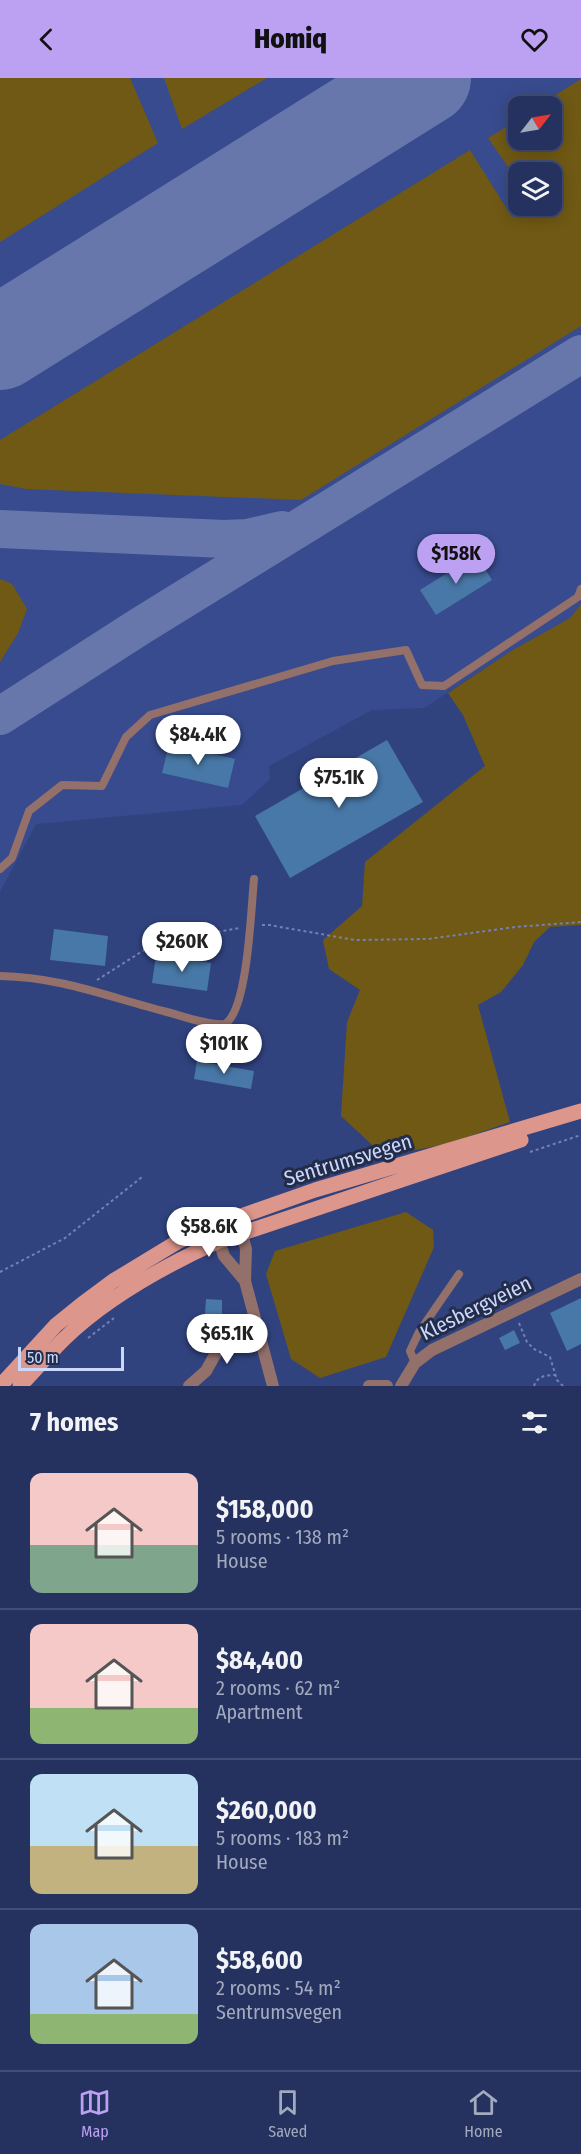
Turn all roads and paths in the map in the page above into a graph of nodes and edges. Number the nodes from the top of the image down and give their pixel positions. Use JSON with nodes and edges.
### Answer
{"nodes":[{"id":1,"x":581,"y":589,"type":"edge"},
{"id":2,"x":0,"y":869,"type":"edge"},
{"id":3,"x":254,"y":879,"type":"dead end"},
{"id":4,"x":581,"y":922,"type":"edge"},
{"id":5,"x":250,"y":926,"type":"junction"},
{"id":6,"x":0,"y":976,"type":"edge"},
{"id":7,"x":85,"y":988,"type":"junction"},
{"id":8,"x":581,"y":1111,"type":"edge"},
{"id":9,"x":581,"y":1119,"type":"edge"},
{"id":10,"x":142,"y":1177,"type":"dead end"},
{"id":11,"x":224,"y":1222,"type":"junction"},
{"id":12,"x":242,"y":1234,"type":"junction"},
{"id":13,"x":219,"y":1241,"type":"junction"},
{"id":14,"x":0,"y":1272,"type":"edge"},
{"id":15,"x":459,"y":1274,"type":"dead end"},
{"id":16,"x":581,"y":1279,"type":"edge"},
{"id":17,"x":245,"y":1281,"type":"junction"},
{"id":18,"x":114,"y":1318,"type":"dead end"},
{"id":19,"x":518,"y":1321,"type":"dead end"},
{"id":20,"x":258,"y":1332,"type":"junction"},
{"id":21,"x":86,"y":1340,"type":"dead end"},
{"id":22,"x":415,"y":1363,"type":"junction"},
{"id":23,"x":555,"y":1375,"type":"junction"},
{"id":24,"x":0,"y":1386,"type":"edge"},
{"id":25,"x":20,"y":1386,"type":"edge"},
{"id":26,"x":189,"y":1386,"type":"edge"},
{"id":27,"x":273,"y":1386,"type":"edge"},
{"id":28,"x":369,"y":1386,"type":"edge"},
{"id":29,"x":387,"y":1386,"type":"edge"},
{"id":30,"x":401,"y":1386,"type":"edge"},
{"id":31,"x":534,"y":1386,"type":"edge"},
{"id":32,"x":563,"y":1386,"type":"edge"}],
"edges":[{"from":1,"to":2,"type":"lane"},
{"from":3,"to":5,"type":"lane"},
{"from":4,"to":5,"type":"path"},
{"from":5,"to":7,"type":"path"},
{"from":5,"to":7,"type":"lane"},
{"from":6,"to":7,"type":"lane"},
{"from":8,"to":11,"type":"main road","name":"Sentrumsvegen"},
{"from":9,"to":12,"type":"main road","name":"Sentrumsvegen"},
{"from":10,"to":14,"type":"path"},
{"from":11,"to":12,"type":"street"},
{"from":11,"to":13,"type":"street"},
{"from":11,"to":24,"type":"main road","name":"Sentrumsvegen"},
{"from":12,"to":13,"type":"main road","name":"Sentrumsvegen"},
{"from":12,"to":17,"type":"street"},
{"from":13,"to":17,"type":"street"},
{"from":13,"to":25,"type":"main road","name":"Sentrumsvegen"},
{"from":15,"to":22,"type":"lane"},
{"from":16,"to":22,"type":"street","name":"Klesbergveien"},
{"from":17,"to":20,"type":"street"},
{"from":18,"to":21,"type":"path"},
{"from":19,"to":23,"type":"path"},
{"from":20,"to":26,"type":"street"},
{"from":20,"to":27,"type":"street"},
{"from":22,"to":30,"type":"street","name":"Klesbergveien"},
{"from":23,"to":31,"type":"path"},
{"from":23,"to":32,"type":"path"},
{"from":28,"to":29,"type":"street"}]}
